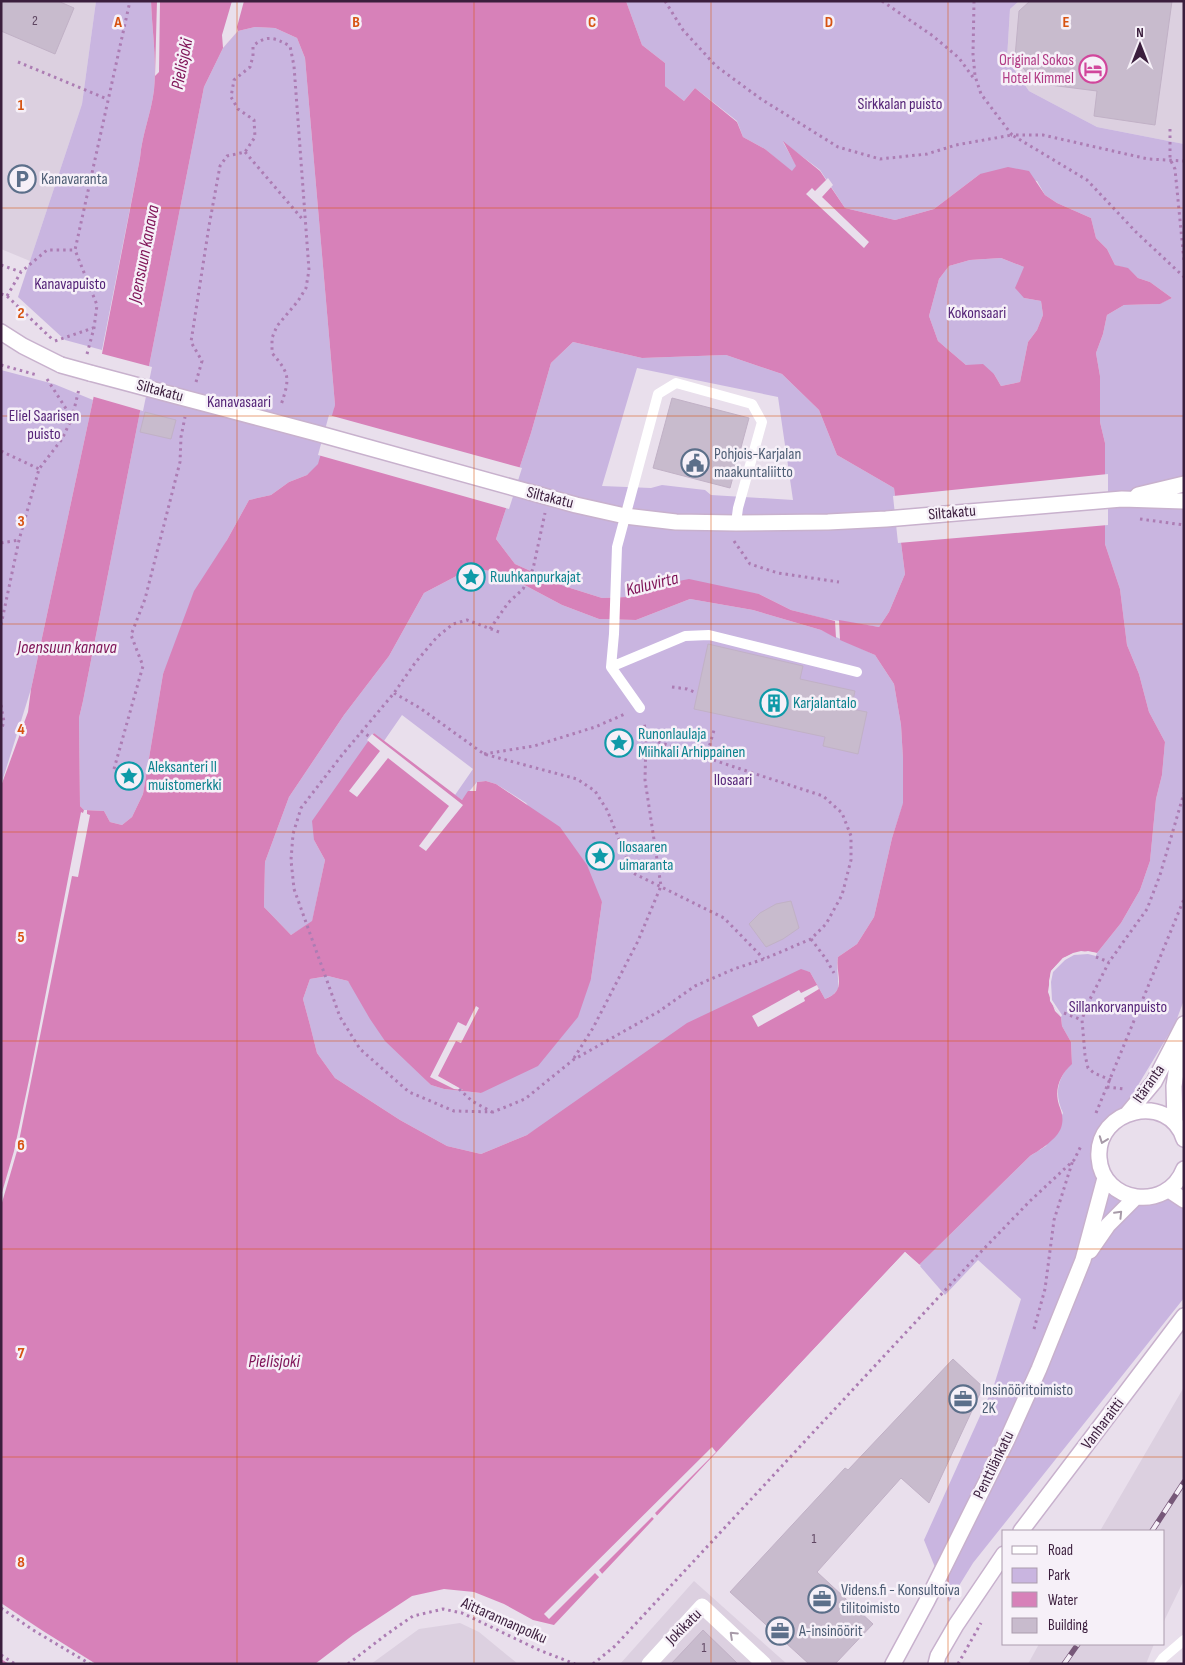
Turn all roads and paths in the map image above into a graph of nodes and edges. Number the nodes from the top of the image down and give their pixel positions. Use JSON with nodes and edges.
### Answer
{"nodes":[{"id":1,"x":130,"y":1,"type":"edge"},
{"id":2,"x":665,"y":1,"type":"edge"},
{"id":3,"x":882,"y":1,"type":"edge"},
{"id":4,"x":974,"y":1,"type":"edge"},
{"id":5,"x":18,"y":62,"type":"dead end"},
{"id":6,"x":977,"y":82,"type":"junction"},
{"id":7,"x":107,"y":99,"type":"junction"},
{"id":8,"x":1170,"y":129,"type":"dead end"},
{"id":9,"x":1012,"y":135,"type":"junction"},
{"id":10,"x":245,"y":152,"type":"junction"},
{"id":11,"x":1170,"y":159,"type":"junction"},
{"id":12,"x":1184,"y":161,"type":"edge"},
{"id":13,"x":304,"y":221,"type":"junction"},
{"id":14,"x":75,"y":250,"type":"junction"},
{"id":15,"x":1184,"y":261,"type":"edge"},
{"id":16,"x":1,"y":265,"type":"edge"},
{"id":17,"x":21,"y":272,"type":"junction"},
{"id":18,"x":1184,"y":277,"type":"edge"},
{"id":19,"x":1,"y":294,"type":"edge"},
{"id":20,"x":7,"y":296,"type":"junction"},
{"id":21,"x":94,"y":328,"type":"junction"},
{"id":22,"x":1,"y":332,"type":"edge"},
{"id":23,"x":55,"y":342,"type":"junction"},
{"id":24,"x":60,"y":345,"type":"dead end"},
{"id":25,"x":87,"y":355,"type":"dead end"},
{"id":26,"x":1,"y":365,"type":"edge"},
{"id":27,"x":46,"y":377,"type":"junction"},
{"id":28,"x":52,"y":379,"type":"dead end"},
{"id":29,"x":81,"y":382,"type":"dead end"},
{"id":30,"x":195,"y":384,"type":"dead end"},
{"id":31,"x":280,"y":408,"type":"dead end"},
{"id":32,"x":186,"y":414,"type":"dead end"},
{"id":33,"x":72,"y":418,"type":"junction"},
{"id":34,"x":1,"y":451,"type":"edge"},
{"id":35,"x":39,"y":470,"type":"junction"},
{"id":36,"x":1184,"y":484,"type":"edge"},
{"id":37,"x":1122,"y":499,"type":"junction"},
{"id":38,"x":1184,"y":501,"type":"edge"},
{"id":39,"x":545,"y":513,"type":"dead end"},
{"id":40,"x":625,"y":516,"type":"junction"},
{"id":41,"x":1131,"y":518,"type":"dead end"},
{"id":42,"x":736,"y":524,"type":"junction"},
{"id":43,"x":1184,"y":525,"type":"edge"},
{"id":44,"x":19,"y":540,"type":"junction"},
{"id":45,"x":734,"y":541,"type":"dead end"},
{"id":46,"x":1,"y":543,"type":"edge"},
{"id":47,"x":839,"y":582,"type":"dead end"},
{"id":48,"x":1,"y":626,"type":"edge"},
{"id":49,"x":490,"y":629,"type":"junction"},
{"id":50,"x":499,"y":632,"type":"dead end"},
{"id":51,"x":611,"y":667,"type":"junction"},
{"id":52,"x":856,"y":672,"type":"dead end"},
{"id":53,"x":672,"y":687,"type":"dead end"},
{"id":54,"x":394,"y":693,"type":"junction"},
{"id":55,"x":697,"y":693,"type":"dead end"},
{"id":56,"x":1,"y":705,"type":"edge"},
{"id":57,"x":640,"y":708,"type":"junction"},
{"id":58,"x":1,"y":730,"type":"edge"},
{"id":59,"x":361,"y":730,"type":"junction"},
{"id":60,"x":714,"y":730,"type":"dead end"},
{"id":61,"x":370,"y":737,"type":"dead end"},
{"id":62,"x":646,"y":738,"type":"junction"},
{"id":63,"x":484,"y":754,"type":"junction"},
{"id":64,"x":706,"y":758,"type":"junction"},
{"id":65,"x":114,"y":769,"type":"dead end"},
{"id":66,"x":1184,"y":793,"type":"edge"},
{"id":67,"x":661,"y":886,"type":"junction"},
{"id":68,"x":1184,"y":899,"type":"edge"},
{"id":69,"x":811,"y":939,"type":"junction"},
{"id":70,"x":1096,"y":957,"type":"dead end"},
{"id":71,"x":764,"y":960,"type":"junction"},
{"id":72,"x":1109,"y":962,"type":"junction"},
{"id":73,"x":834,"y":973,"type":"dead end"},
{"id":74,"x":1064,"y":1013,"type":"dead end"},
{"id":75,"x":1082,"y":1020,"type":"junction"},
{"id":76,"x":1183,"y":1026,"type":"edge"},
{"id":77,"x":573,"y":1060,"type":"junction"},
{"id":78,"x":1111,"y":1080,"type":"junction"},
{"id":79,"x":459,"y":1089,"type":"dead end"},
{"id":80,"x":493,"y":1112,"type":"junction"},
{"id":81,"x":1128,"y":1112,"type":"junction"},
{"id":82,"x":1096,"y":1114,"type":"dead end"},
{"id":83,"x":1174,"y":1123,"type":"junction"},
{"id":84,"x":1085,"y":1139,"type":"dead end"},
{"id":85,"x":1184,"y":1139,"type":"edge"},
{"id":86,"x":1074,"y":1160,"type":"junction"},
{"id":87,"x":1184,"y":1169,"type":"edge"},
{"id":88,"x":1105,"y":1178,"type":"junction"},
{"id":89,"x":1169,"y":1190,"type":"junction"},
{"id":90,"x":1135,"y":1198,"type":"junction"},
{"id":91,"x":1184,"y":1200,"type":"edge"},
{"id":92,"x":1083,"y":1260,"type":"junction"},
{"id":93,"x":1184,"y":1316,"type":"edge"},
{"id":94,"x":1032,"y":1334,"type":"dead end"},
{"id":95,"x":1022,"y":1530,"type":"edge"},
{"id":96,"x":1002,"y":1557,"type":"edge"},
{"id":97,"x":1,"y":1608,"type":"edge"},
{"id":98,"x":1184,"y":1640,"type":"edge"},
{"id":99,"x":1,"y":1654,"type":"edge"},
{"id":100,"x":15,"y":1664,"type":"edge"},
{"id":101,"x":90,"y":1664,"type":"edge"},
{"id":102,"x":348,"y":1664,"type":"edge"},
{"id":103,"x":575,"y":1664,"type":"edge"},
{"id":104,"x":593,"y":1664,"type":"edge"},
{"id":105,"x":649,"y":1664,"type":"edge"},
{"id":106,"x":764,"y":1664,"type":"edge"},
{"id":107,"x":894,"y":1664,"type":"edge"},
{"id":108,"x":936,"y":1664,"type":"edge"},
{"id":109,"x":1159,"y":1664,"type":"edge"}],
"edges":[{"from":1,"to":7,"type":"path"},
{"from":2,"to":9,"type":"path"},
{"from":3,"to":6,"type":"path"},
{"from":4,"to":6,"type":"path"},
{"from":5,"to":7,"type":"path"},
{"from":6,"to":9,"type":"path"},
{"from":7,"to":14,"type":"path"},
{"from":8,"to":11,"type":"path"},
{"from":9,"to":11,"type":"path"},
{"from":9,"to":18,"type":"path"},
{"from":10,"to":13,"type":"path"},
{"from":10,"to":13,"type":"path"},
{"from":10,"to":30,"type":"path"},
{"from":11,"to":12,"type":"path"},
{"from":11,"to":15,"type":"path"},
{"from":13,"to":31,"type":"path"},
{"from":14,"to":17,"type":"path"},
{"from":14,"to":21,"type":"path"},
{"from":16,"to":17,"type":"path"},
{"from":17,"to":20,"type":"path"},
{"from":19,"to":20,"type":"path"},
{"from":20,"to":23,"type":"path"},
{"from":21,"to":23,"type":"path"},
{"from":21,"to":25,"type":"path"},
{"from":22,"to":40,"type":"street","name":"Siltakatu","bridge":true},
{"from":23,"to":24,"type":"path"},
{"from":26,"to":27,"type":"path"},
{"from":27,"to":28,"type":"path"},
{"from":27,"to":33,"type":"path"},
{"from":29,"to":33,"type":"path"},
{"from":32,"to":65,"type":"path"},
{"from":33,"to":35,"type":"path"},
{"from":34,"to":35,"type":"path"},
{"from":35,"to":44,"type":"path"},
{"from":36,"to":37,"type":"street","name":"Siltakatu"},
{"from":37,"to":38,"type":"street","name":"Siltakatu"},
{"from":37,"to":42,"type":"street","name":"Siltakatu"},
{"from":39,"to":49,"type":"path"},
{"from":40,"to":42,"type":"street","name":"Siltakatu"},
{"from":40,"to":42,"type":"lane"},
{"from":40,"to":51,"type":"lane"},
{"from":41,"to":43,"type":"path"},
{"from":44,"to":46,"type":"path"},
{"from":44,"to":48,"type":"path"},
{"from":45,"to":47,"type":"path"},
{"from":49,"to":50,"type":"path"},
{"from":49,"to":54,"type":"path"},
{"from":51,"to":52,"type":"lane"},
{"from":51,"to":57,"type":"lane"},
{"from":53,"to":55,"type":"path"},
{"from":54,"to":59,"type":"path"},
{"from":54,"to":63,"type":"path"},
{"from":56,"to":58,"type":"path"},
{"from":57,"to":62,"type":"path"},
{"from":57,"to":63,"type":"path"},
{"from":59,"to":61,"type":"path"},
{"from":59,"to":80,"type":"path"},
{"from":60,"to":64,"type":"path"},
{"from":62,"to":64,"type":"path"},
{"from":62,"to":67,"type":"path"},
{"from":63,"to":67,"type":"path"},
{"from":64,"to":69,"type":"path"},
{"from":66,"to":72,"type":"path"},
{"from":67,"to":71,"type":"path"},
{"from":67,"to":77,"type":"path"},
{"from":68,"to":78,"type":"path"},
{"from":69,"to":71,"type":"path"},
{"from":69,"to":73,"type":"path"},
{"from":70,"to":72,"type":"path"},
{"from":71,"to":77,"type":"path"},
{"from":72,"to":75,"type":"path"},
{"from":74,"to":75,"type":"path"},
{"from":75,"to":78,"type":"path"},
{"from":76,"to":81,"type":"street","name":"Itäranta"},
{"from":76,"to":83,"type":"street","name":"Itäranta"},
{"from":77,"to":80,"type":"path"},
{"from":78,"to":82,"type":"path"},
{"from":79,"to":80,"type":"path"},
{"from":81,"to":83,"type":"street"},
{"from":81,"to":88,"type":"street","name":"Itäranta","one_way":true},
{"from":83,"to":85,"type":"street"},
{"from":84,"to":86,"type":"path"},
{"from":86,"to":94,"type":"path"},
{"from":86,"to":104,"type":"path"},
{"from":87,"to":89,"type":"street"},
{"from":88,"to":90,"type":"street"},
{"from":88,"to":92,"type":"street","name":"Penttilänkatu"},
{"from":89,"to":90,"type":"street"},
{"from":89,"to":91,"type":"street"},
{"from":92,"to":90,"type":"street","name":"Penttilänkatu","one_way":true},
{"from":92,"to":107,"type":"street","name":"Penttilänkatu"},
{"from":93,"to":95,"type":"street","name":"Vanharaitti"},
{"from":96,"to":108,"type":"street"},
{"from":97,"to":101,"type":"path"},
{"from":98,"to":109,"type":"lane"},
{"from":99,"to":100,"type":"path"},
{"from":102,"to":103,"type":"path","name":"Aittarannanpolku"},
{"from":106,"to":105,"type":"street","name":"Jokikatu","one_way":true}]}
